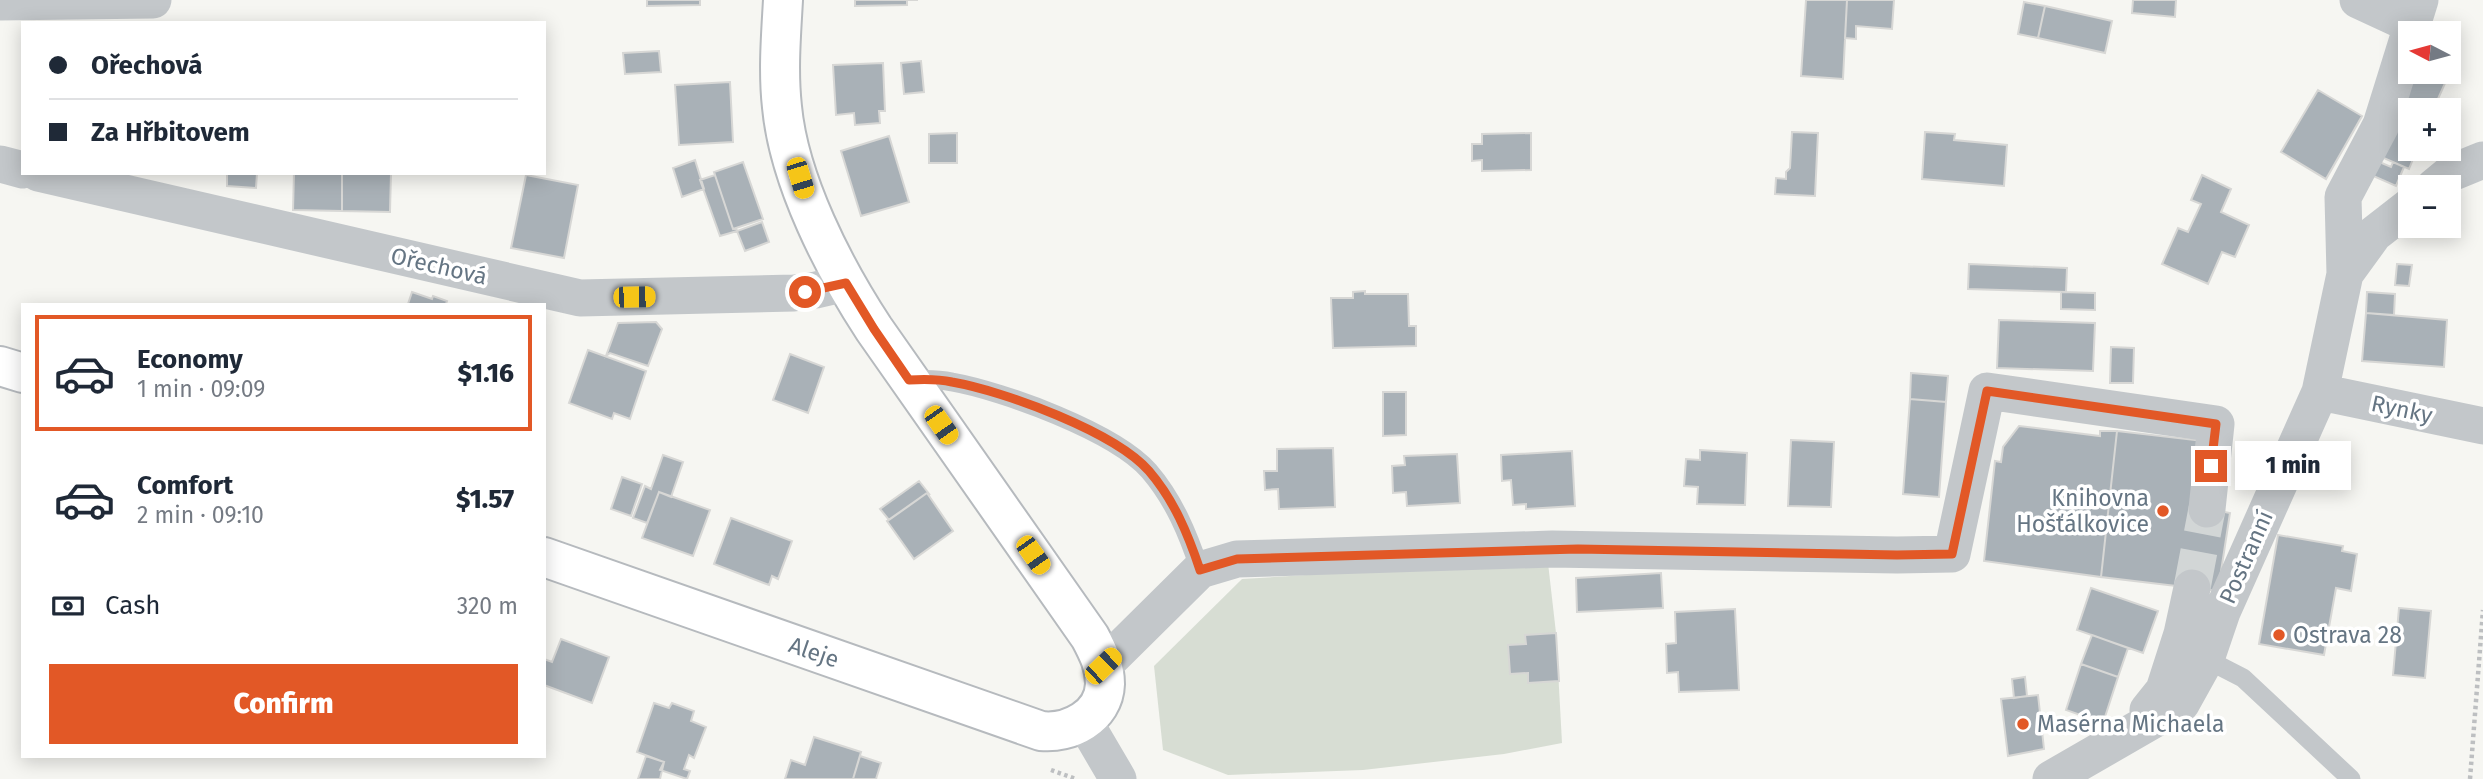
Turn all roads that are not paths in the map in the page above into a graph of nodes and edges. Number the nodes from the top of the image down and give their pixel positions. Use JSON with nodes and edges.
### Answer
{"nodes":[{"id":1,"x":153,"y":0,"type":"edge"},
{"id":2,"x":783,"y":0,"type":"edge"},
{"id":3,"x":2358,"y":0,"type":"edge"},
{"id":4,"x":0,"y":2,"type":"edge"},
{"id":5,"x":2416,"y":12,"type":"edge"},
{"id":6,"x":2483,"y":160,"type":"edge"},
{"id":7,"x":0,"y":164,"type":"edge"},
{"id":8,"x":21,"y":169,"type":"edge"},
{"id":9,"x":47,"y":175,"type":"edge"},
{"id":10,"x":2449,"y":175,"type":"edge"},
{"id":11,"x":2398,"y":215,"type":"edge"},
{"id":12,"x":2345,"y":274,"type":"junction"},
{"id":13,"x":846,"y":283,"type":"junction"},
{"id":14,"x":0,"y":366,"type":"edge"},
{"id":15,"x":21,"y":372,"type":"edge"},
{"id":16,"x":909,"y":380,"type":"junction"},
{"id":17,"x":2320,"y":392,"type":"junction"},
{"id":18,"x":2483,"y":426,"type":"edge"},
{"id":19,"x":2207,"y":509,"type":"tunnel mouth"},
{"id":20,"x":546,"y":558,"type":"edge"},
{"id":21,"x":1200,"y":570,"type":"junction"},
{"id":22,"x":2192,"y":588,"type":"tunnel mouth"},
{"id":23,"x":2206,"y":659,"type":"junction"},
{"id":24,"x":1103,"y":666,"type":"junction"},
{"id":25,"x":1084,"y":721,"type":"junction"},
{"id":26,"x":2128,"y":733,"type":"junction"},
{"id":27,"x":1118,"y":779,"type":"edge"},
{"id":28,"x":2051,"y":779,"type":"edge"},
{"id":29,"x":2351,"y":779,"type":"edge"}],
"edges":[{"from":1,"to":4,"type":"street"},
{"from":2,"to":13,"type":"street"},
{"from":3,"to":5,"type":"street"},
{"from":5,"to":12,"type":"street"},
{"from":6,"to":10,"type":"street"},
{"from":7,"to":8,"type":"street"},
{"from":9,"to":13,"type":"street","name":"Ořechová"},
{"from":11,"to":12,"type":"street","name":"Postranní"},
{"from":12,"to":17,"type":"street","name":"Postranní"},
{"from":13,"to":16,"type":"street"},
{"from":14,"to":15,"type":"street"},
{"from":16,"to":21,"type":"lane"},
{"from":16,"to":24,"type":"street"},
{"from":17,"to":18,"type":"street","name":"Rynky"},
{"from":17,"to":23,"type":"street","name":"Postranní"},
{"from":19,"to":21,"type":"street"},
{"from":20,"to":25,"type":"street","name":"Aleje"},
{"from":21,"to":24,"type":"street"},
{"from":22,"to":26,"type":"street"},
{"from":23,"to":26,"type":"street","name":"Postranní"},
{"from":23,"to":29,"type":"lane"},
{"from":24,"to":25,"type":"street"},
{"from":25,"to":27,"type":"street"},
{"from":26,"to":28,"type":"street","name":"Postranní"}]}
